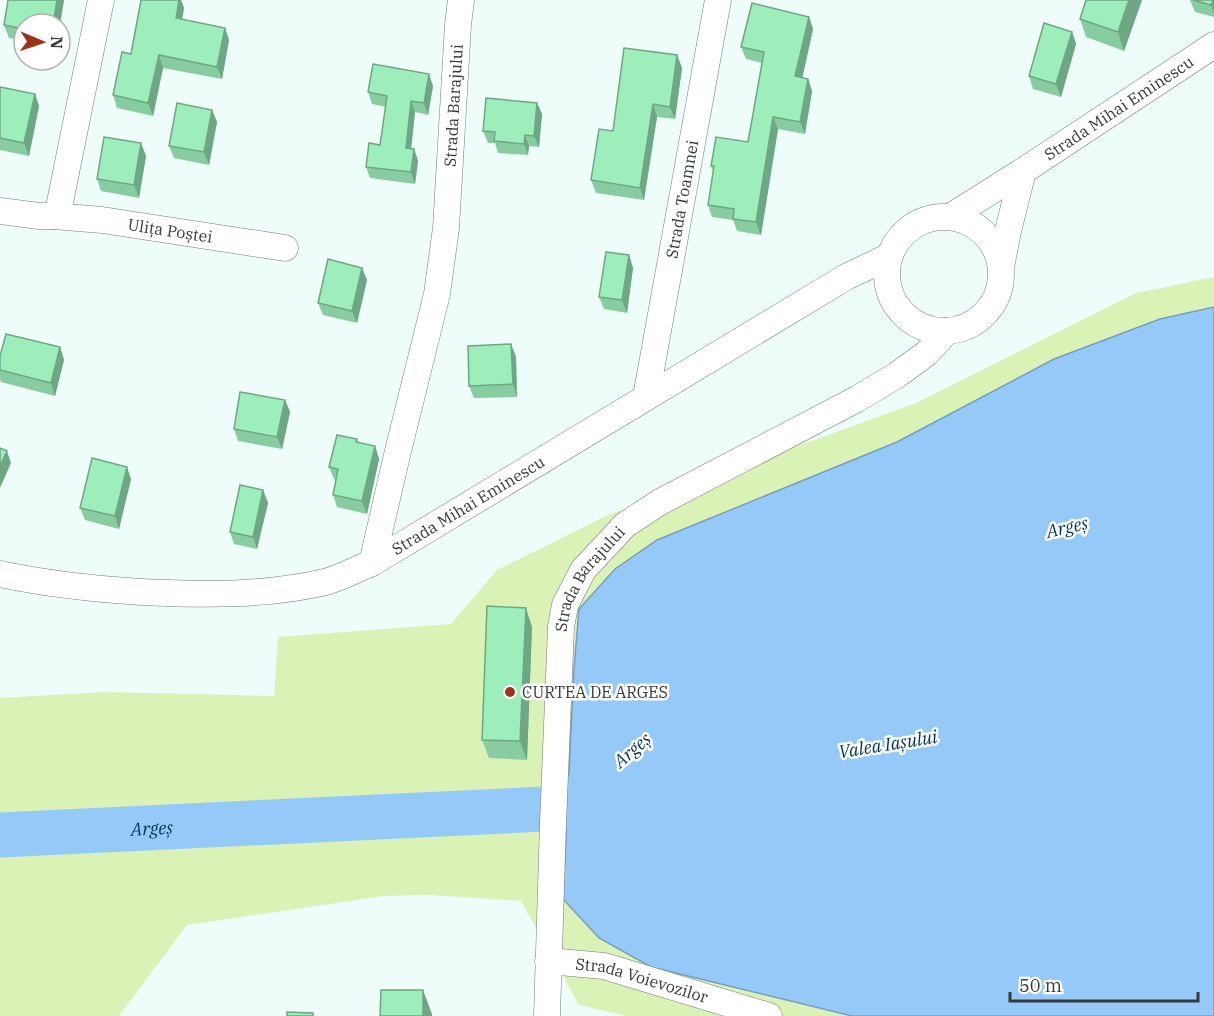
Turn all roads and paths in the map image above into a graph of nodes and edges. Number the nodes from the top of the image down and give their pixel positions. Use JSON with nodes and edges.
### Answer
{"nodes":[{"id":1,"x":101,"y":0,"type":"edge"},
{"id":2,"x":461,"y":0,"type":"edge"},
{"id":3,"x":718,"y":0,"type":"edge"},
{"id":4,"x":1214,"y":45,"type":"edge"},
{"id":5,"x":1023,"y":171,"type":"junction"},
{"id":6,"x":0,"y":211,"type":"edge"},
{"id":7,"x":54,"y":216,"type":"junction"},
{"id":8,"x":950,"y":217,"type":"junction"},
{"id":9,"x":285,"y":248,"type":"dead end"},
{"id":10,"x":890,"y":256,"type":"junction"},
{"id":11,"x":1001,"y":267,"type":"junction"},
{"id":12,"x":947,"y":331,"type":"junction"},
{"id":13,"x":646,"y":397,"type":"junction"},
{"id":14,"x":372,"y":563,"type":"junction"},
{"id":15,"x":0,"y":574,"type":"edge"},
{"id":16,"x":548,"y":961,"type":"junction"},
{"id":17,"x":547,"y":1016,"type":"edge"},
{"id":18,"x":769,"y":1016,"type":"edge"}],
"edges":[{"from":1,"to":7,"type":"street"},
{"from":2,"to":14,"type":"street","name":"Strada Barajului"},
{"from":3,"to":13,"type":"street","name":"Strada Toamnei"},
{"from":4,"to":5,"type":"street","name":"Strada Mihai Eminescu"},
{"from":5,"to":8,"type":"street","name":"Strada Mihai Eminescu"},
{"from":5,"to":11,"type":"street"},
{"from":6,"to":7,"type":"street","name":"Ulița Poștei"},
{"from":7,"to":9,"type":"street","name":"Ulița Poștei"},
{"from":8,"to":10,"type":"street"},
{"from":8,"to":11,"type":"street"},
{"from":10,"to":12,"type":"street"},
{"from":10,"to":13,"type":"street","name":"Strada Mihai Eminescu"},
{"from":11,"to":12,"type":"street"},
{"from":12,"to":16,"type":"street","name":"Strada Barajului"},
{"from":13,"to":14,"type":"street","name":"Strada Mihai Eminescu"},
{"from":14,"to":15,"type":"street","name":"Strada Mihai Eminescu"},
{"from":16,"to":17,"type":"street","name":"Strada Barajului"},
{"from":16,"to":18,"type":"street","name":"Strada Voievozilor"}]}
